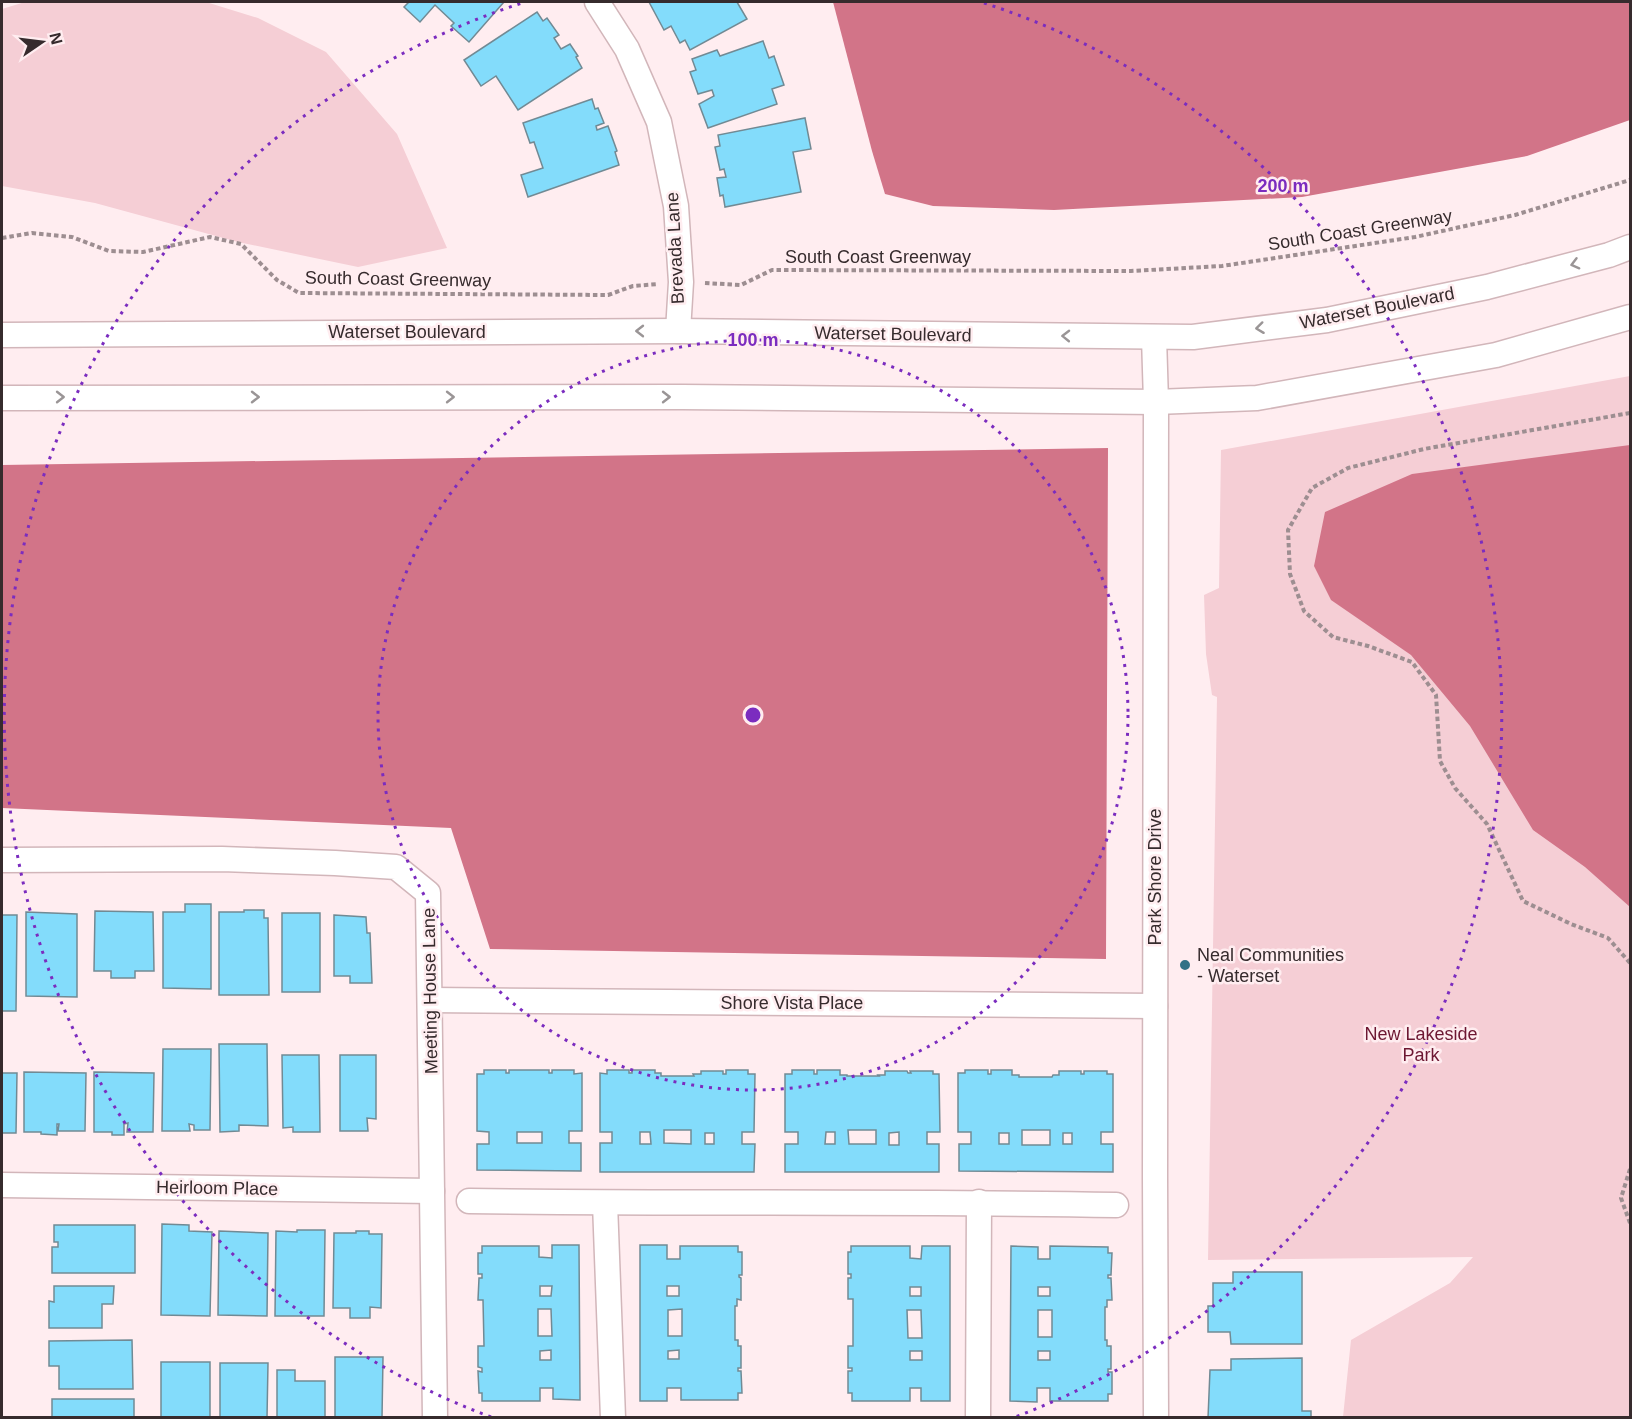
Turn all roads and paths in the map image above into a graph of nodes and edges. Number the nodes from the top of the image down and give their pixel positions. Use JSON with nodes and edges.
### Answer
{"nodes":[{"id":1,"x":597,"y":2,"type":"edge"},
{"id":2,"x":1630,"y":180,"type":"edge"},
{"id":3,"x":2,"y":238,"type":"edge"},
{"id":4,"x":1630,"y":247,"type":"edge"},
{"id":5,"x":681,"y":282,"type":"junction"},
{"id":6,"x":1630,"y":317,"type":"edge"},
{"id":7,"x":678,"y":331,"type":"junction"},
{"id":8,"x":2,"y":335,"type":"edge"},
{"id":9,"x":1154,"y":337,"type":"junction"},
{"id":10,"x":2,"y":398,"type":"edge"},
{"id":11,"x":1156,"y":402,"type":"junction"},
{"id":12,"x":1630,"y":413,"type":"edge"},
{"id":13,"x":2,"y":860,"type":"edge"},
{"id":14,"x":1630,"y":963,"type":"edge"},
{"id":15,"x":430,"y":1000,"type":"junction"},
{"id":16,"x":1155,"y":1006,"type":"junction"},
{"id":17,"x":1630,"y":1169,"type":"edge"},
{"id":18,"x":2,"y":1185,"type":"edge"},
{"id":19,"x":432,"y":1191,"type":"junction"},
{"id":20,"x":469,"y":1201,"type":"dead end"},
{"id":21,"x":979,"y":1202,"type":"junction"},
{"id":22,"x":605,"y":1203,"type":"junction"},
{"id":23,"x":1116,"y":1205,"type":"dead end"},
{"id":24,"x":1630,"y":1223,"type":"edge"},
{"id":25,"x":435,"y":1418,"type":"edge"},
{"id":26,"x":613,"y":1418,"type":"edge"},
{"id":27,"x":978,"y":1418,"type":"edge"},
{"id":28,"x":1156,"y":1418,"type":"edge"}],
"edges":[{"from":1,"to":5,"type":"street","name":"Brevada Lane"},
{"from":2,"to":5,"type":"path","name":"South Coast Greenway"},
{"from":3,"to":5,"type":"path","name":"South Coast Greenway"},
{"from":4,"to":9,"type":"street","name":"Waterset Boulevard","one_way":true},
{"from":5,"to":7,"type":"street","name":"Brevada Lane"},
{"from":6,"to":11,"type":"street"},
{"from":7,"to":8,"type":"street","name":"Waterset Boulevard","one_way":true},
{"from":9,"to":7,"type":"street","name":"Waterset Boulevard","one_way":true},
{"from":9,"to":11,"type":"street","name":"Park Shore Drive"},
{"from":10,"to":11,"type":"street","one_way":true},
{"from":11,"to":16,"type":"street","name":"Park Shore Drive"},
{"from":12,"to":14,"type":"path"},
{"from":13,"to":15,"type":"street","name":"Meeting House Lane"},
{"from":15,"to":16,"type":"street","name":"Shore Vista Place"},
{"from":15,"to":19,"type":"street","name":"Meeting House Lane"},
{"from":16,"to":28,"type":"street","name":"Park Shore Drive"},
{"from":17,"to":24,"type":"path"},
{"from":18,"to":19,"type":"street","name":"Heirloom Place"},
{"from":19,"to":25,"type":"street","name":"Meeting House Lane"},
{"from":20,"to":22,"type":"street"},
{"from":21,"to":22,"type":"street"},
{"from":21,"to":23,"type":"street"},
{"from":21,"to":27,"type":"street"},
{"from":22,"to":26,"type":"street"}]}
